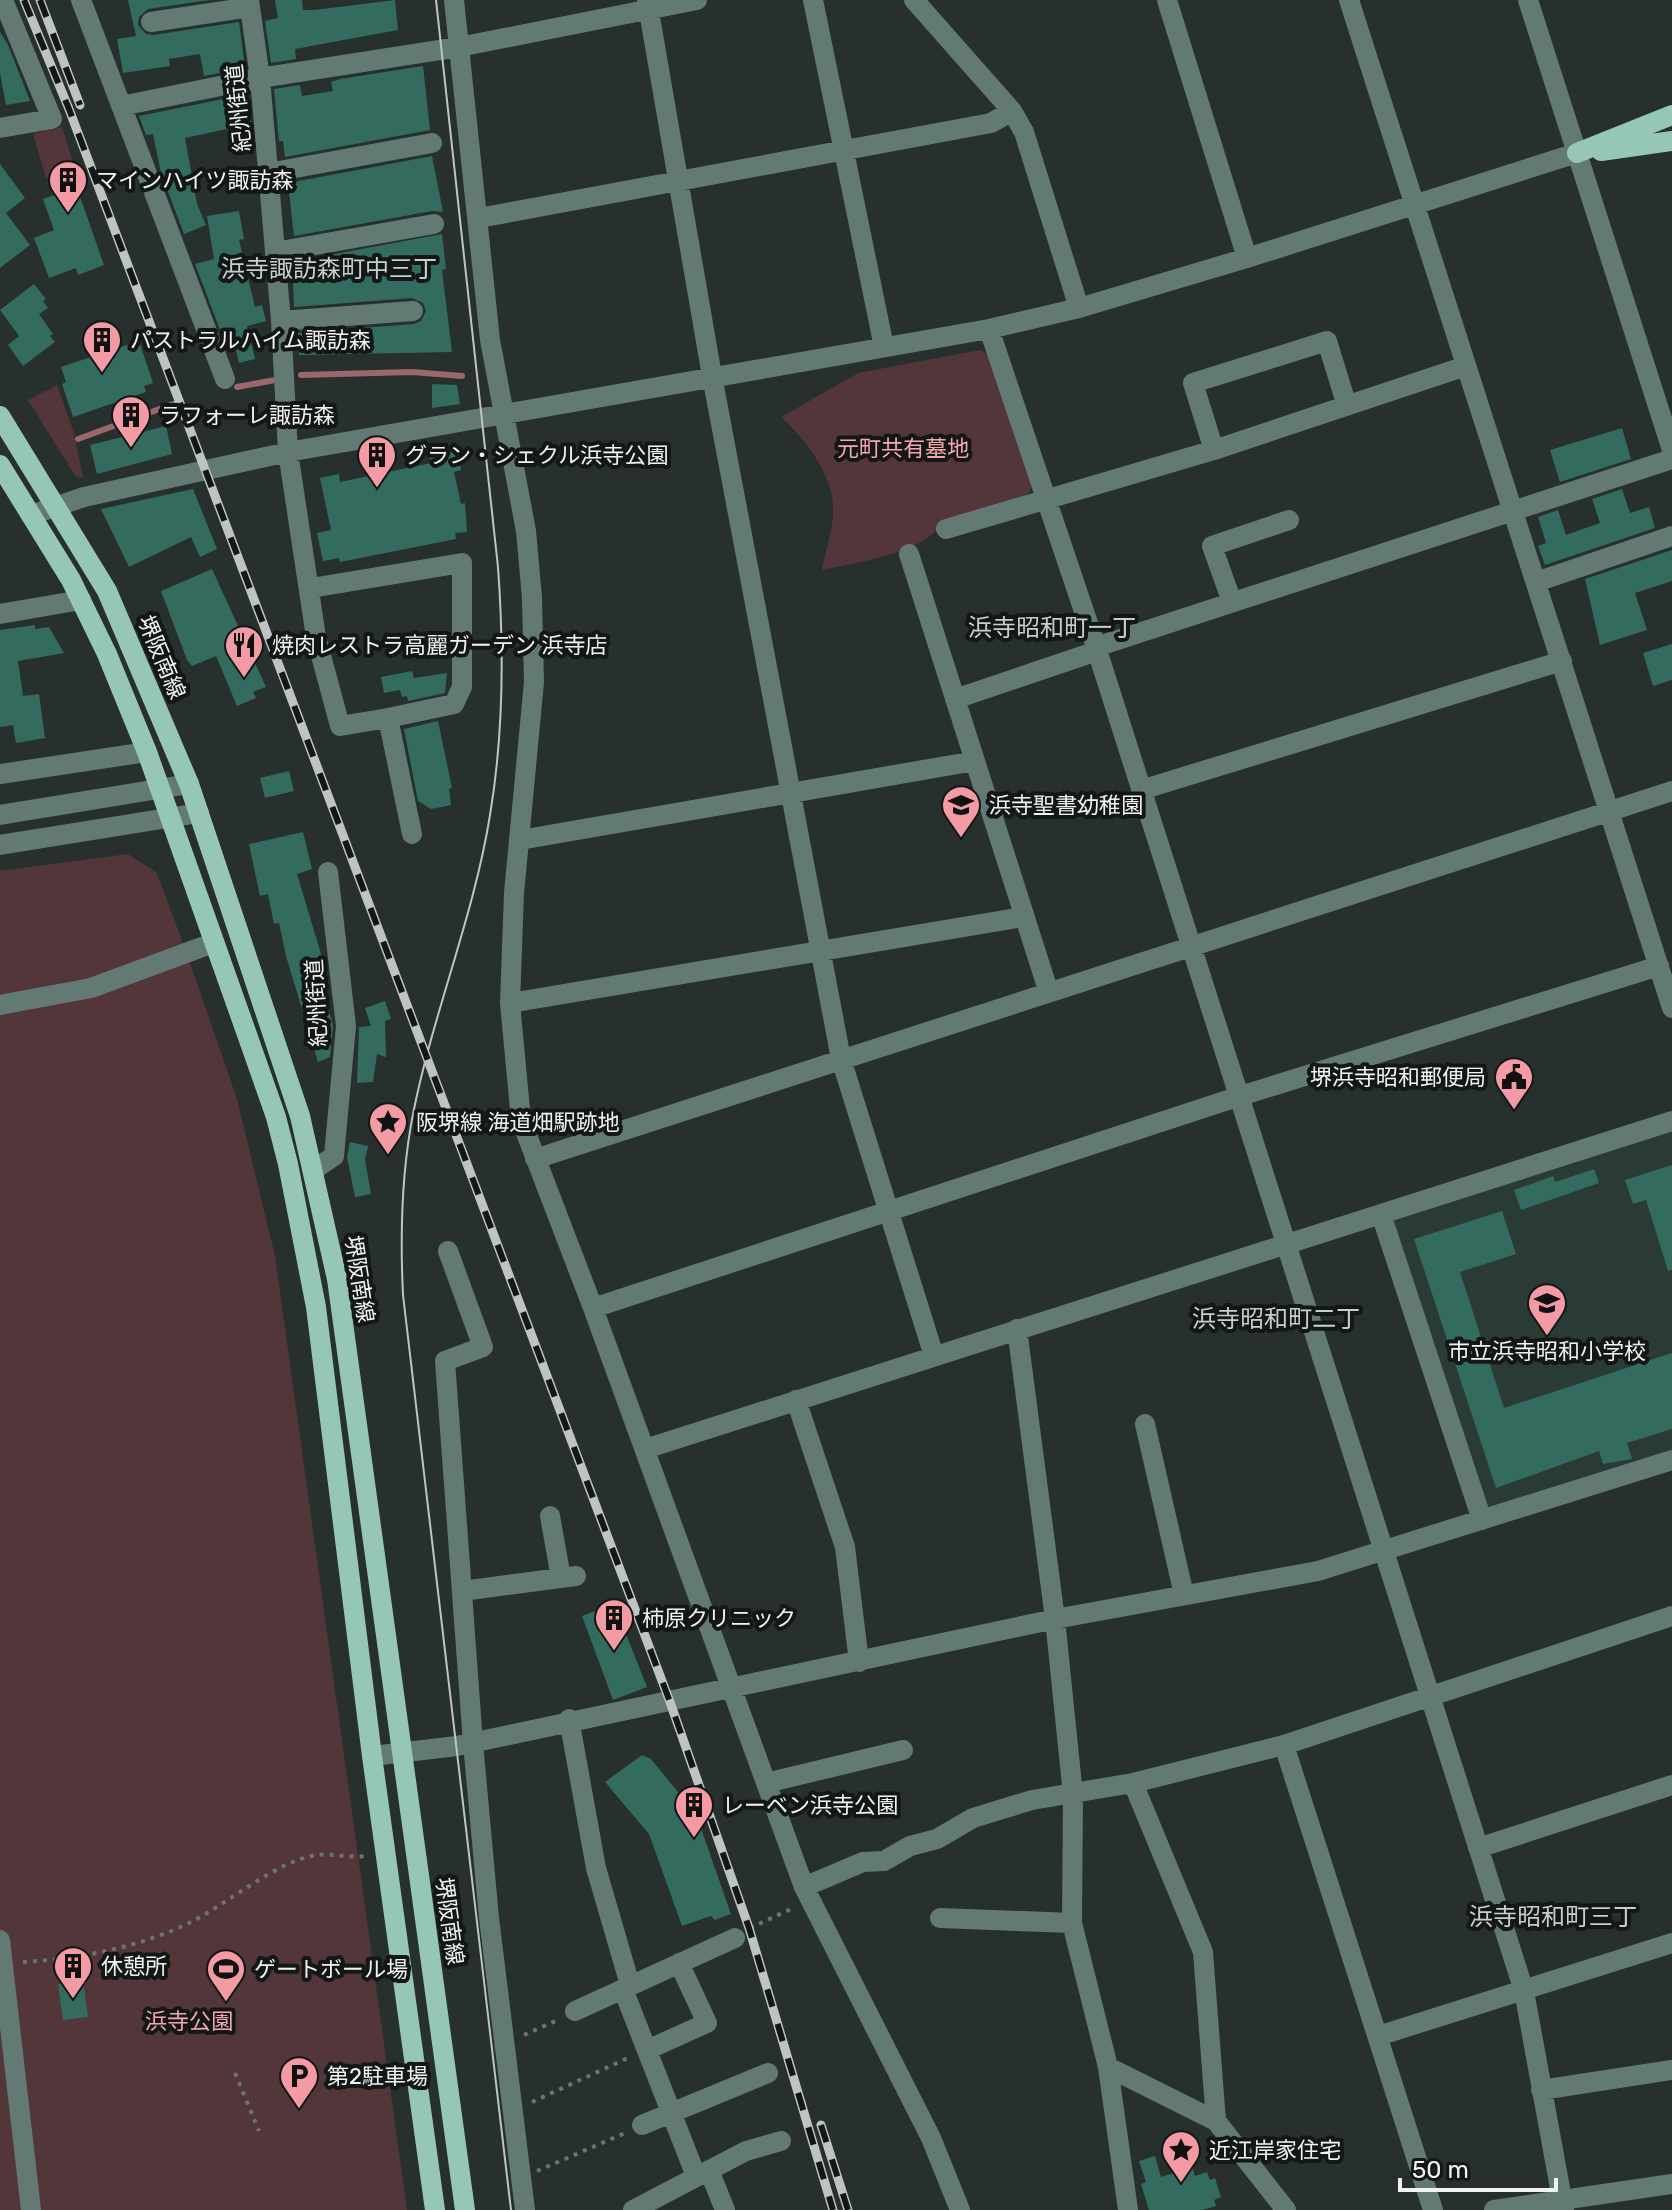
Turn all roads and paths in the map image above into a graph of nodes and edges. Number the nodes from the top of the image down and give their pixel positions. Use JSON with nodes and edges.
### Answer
{"nodes":[{"id":1,"x":81,"y":0,"type":"edge"},
{"id":2,"x":454,"y":0,"type":"edge"},
{"id":3,"x":697,"y":0,"type":"edge"},
{"id":4,"x":813,"y":0,"type":"edge"},
{"id":5,"x":914,"y":0,"type":"edge"},
{"id":6,"x":1167,"y":0,"type":"edge"},
{"id":7,"x":1349,"y":0,"type":"edge"},
{"id":8,"x":1528,"y":0,"type":"edge"},
{"id":9,"x":249,"y":4,"type":"edge"},
{"id":10,"x":648,"y":4,"type":"edge"},
{"id":11,"x":4,"y":10,"type":"edge"},
{"id":12,"x":151,"y":22,"type":"dead end"},
{"id":13,"x":459,"y":47,"type":"junction"},
{"id":14,"x":260,"y":78,"type":"junction"},
{"id":15,"x":121,"y":106,"type":"junction"},
{"id":16,"x":1012,"y":111,"type":"junction"},
{"id":17,"x":1672,"y":115,"type":"edge"},
{"id":18,"x":0,"y":128,"type":"edge"},
{"id":19,"x":1672,"y":141,"type":"edge"},
{"id":20,"x":432,"y":143,"type":"dead end"},
{"id":21,"x":845,"y":151,"type":"junction"},
{"id":22,"x":1577,"y":153,"type":"junction"},
{"id":23,"x":268,"y":173,"type":"junction"},
{"id":24,"x":678,"y":181,"type":"junction"},
{"id":25,"x":1415,"y":204,"type":"junction"},
{"id":26,"x":479,"y":218,"type":"junction"},
{"id":27,"x":434,"y":224,"type":"dead end"},
{"id":28,"x":275,"y":252,"type":"junction"},
{"id":29,"x":1247,"y":258,"type":"junction"},
{"id":30,"x":1079,"y":308,"type":"junction"},
{"id":31,"x":413,"y":311,"type":"dead end"},
{"id":32,"x":281,"y":321,"type":"junction"},
{"id":33,"x":989,"y":329,"type":"junction"},
{"id":34,"x":884,"y":347,"type":"junction"},
{"id":35,"x":1466,"y":366,"type":"junction"},
{"id":36,"x":712,"y":376,"type":"junction"},
{"id":37,"x":225,"y":379,"type":"dead end"},
{"id":38,"x":1347,"y":406,"type":"junction"},
{"id":39,"x":0,"y":416,"type":"edge"},
{"id":40,"x":503,"y":416,"type":"junction"},
{"id":41,"x":1214,"y":450,"type":"junction"},
{"id":42,"x":1672,"y":450,"type":"edge"},
{"id":43,"x":288,"y":452,"type":"junction"},
{"id":44,"x":1672,"y":459,"type":"edge"},
{"id":45,"x":0,"y":465,"type":"edge"},
{"id":46,"x":9,"y":492,"type":"edge"},
{"id":47,"x":1047,"y":497,"type":"junction"},
{"id":48,"x":55,"y":507,"type":"junction"},
{"id":49,"x":1513,"y":510,"type":"junction"},
{"id":50,"x":31,"y":515,"type":"junction"},
{"id":51,"x":1289,"y":520,"type":"dead end"},
{"id":52,"x":946,"y":529,"type":"dead end"},
{"id":53,"x":1672,"y":536,"type":"edge"},
{"id":54,"x":909,"y":554,"type":"dead end"},
{"id":55,"x":1536,"y":582,"type":"junction"},
{"id":56,"x":311,"y":588,"type":"junction"},
{"id":57,"x":81,"y":600,"type":"junction"},
{"id":58,"x":1232,"y":602,"type":"junction"},
{"id":59,"x":0,"y":614,"type":"edge"},
{"id":60,"x":1096,"y":649,"type":"junction"},
{"id":61,"x":1562,"y":661,"type":"junction"},
{"id":62,"x":955,"y":699,"type":"junction"},
{"id":63,"x":388,"y":718,"type":"junction"},
{"id":64,"x":147,"y":752,"type":"junction"},
{"id":65,"x":975,"y":761,"type":"junction"},
{"id":66,"x":0,"y":774,"type":"edge"},
{"id":67,"x":189,"y":784,"type":"junction"},
{"id":68,"x":1141,"y":790,"type":"junction"},
{"id":69,"x":160,"y":791,"type":"junction"},
{"id":70,"x":1672,"y":791,"type":"edge"},
{"id":71,"x":791,"y":794,"type":"junction"},
{"id":72,"x":1610,"y":811,"type":"junction"},
{"id":73,"x":199,"y":813,"type":"junction"},
{"id":74,"x":0,"y":815,"type":"edge"},
{"id":75,"x":170,"y":821,"type":"junction"},
{"id":76,"x":412,"y":834,"type":"dead end"},
{"id":77,"x":520,"y":840,"type":"junction"},
{"id":78,"x":0,"y":845,"type":"edge"},
{"id":79,"x":328,"y":872,"type":"dead end"},
{"id":80,"x":1023,"y":917,"type":"junction"},
{"id":81,"x":213,"y":943,"type":"junction"},
{"id":82,"x":1190,"y":946,"type":"junction"},
{"id":83,"x":820,"y":950,"type":"junction"},
{"id":84,"x":1659,"y":966,"type":"junction"},
{"id":85,"x":1048,"y":990,"type":"junction"},
{"id":86,"x":510,"y":1003,"type":"junction"},
{"id":87,"x":0,"y":1005,"type":"edge"},
{"id":88,"x":1672,"y":1008,"type":"edge"},
{"id":89,"x":841,"y":1059,"type":"junction"},
{"id":90,"x":1237,"y":1097,"type":"junction"},
{"id":91,"x":1672,"y":1121,"type":"edge"},
{"id":92,"x":535,"y":1159,"type":"junction"},
{"id":93,"x":315,"y":1169,"type":"junction"},
{"id":94,"x":889,"y":1213,"type":"junction"},
{"id":95,"x":1381,"y":1214,"type":"junction"},
{"id":96,"x":1284,"y":1243,"type":"junction"},
{"id":97,"x":448,"y":1251,"type":"dead end"},
{"id":98,"x":593,"y":1308,"type":"junction"},
{"id":99,"x":1017,"y":1329,"type":"junction"},
{"id":100,"x":934,"y":1356,"type":"junction"},
{"id":101,"x":796,"y":1400,"type":"junction"},
{"id":102,"x":1145,"y":1424,"type":"dead end"},
{"id":103,"x":645,"y":1449,"type":"junction"},
{"id":104,"x":1672,"y":1460,"type":"edge"},
{"id":105,"x":550,"y":1516,"type":"dead end"},
{"id":106,"x":1482,"y":1520,"type":"junction"},
{"id":107,"x":1381,"y":1551,"type":"junction"},
{"id":108,"x":462,"y":1591,"type":"junction"},
{"id":109,"x":1184,"y":1595,"type":"junction"},
{"id":110,"x":1672,"y":1616,"type":"edge"},
{"id":111,"x":1055,"y":1619,"type":"junction"},
{"id":112,"x":859,"y":1662,"type":"junction"},
{"id":113,"x":733,"y":1689,"type":"junction"},
{"id":114,"x":1428,"y":1695,"type":"junction"},
{"id":115,"x":569,"y":1719,"type":"junction"},
{"id":116,"x":473,"y":1743,"type":"junction"},
{"id":117,"x":1284,"y":1745,"type":"junction"},
{"id":118,"x":903,"y":1750,"type":"dead end"},
{"id":119,"x":400,"y":1753,"type":"junction"},
{"id":120,"x":372,"y":1756,"type":"junction"},
{"id":121,"x":766,"y":1783,"type":"junction"},
{"id":122,"x":1133,"y":1783,"type":"junction"},
{"id":123,"x":1672,"y":1785,"type":"edge"},
{"id":124,"x":1073,"y":1795,"type":"junction"},
{"id":125,"x":1478,"y":1848,"type":"junction"},
{"id":126,"x":366,"y":1856,"type":"dead end"},
{"id":127,"x":807,"y":1894,"type":"junction"},
{"id":128,"x":940,"y":1918,"type":"dead end"},
{"id":129,"x":1072,"y":1923,"type":"junction"},
{"id":130,"x":735,"y":1938,"type":"joint"},
{"id":131,"x":0,"y":1940,"type":"edge"},
{"id":132,"x":1672,"y":1943,"type":"edge"},
{"id":133,"x":3,"y":1963,"type":"junction"},
{"id":134,"x":679,"y":1963,"type":"junction"},
{"id":135,"x":626,"y":1987,"type":"junction"},
{"id":136,"x":1524,"y":1991,"type":"junction"},
{"id":137,"x":575,"y":2011,"type":"joint"},
{"id":138,"x":1378,"y":2036,"type":"junction"},
{"id":139,"x":504,"y":2045,"type":"junction"},
{"id":140,"x":647,"y":2050,"type":"junction"},
{"id":141,"x":1108,"y":2067,"type":"junction"},
{"id":142,"x":1672,"y":2070,"type":"edge"},
{"id":143,"x":235,"y":2073,"type":"dead end"},
{"id":144,"x":768,"y":2073,"type":"dead end"},
{"id":145,"x":1541,"y":2090,"type":"junction"},
{"id":146,"x":512,"y":2111,"type":"junction"},
{"id":147,"x":672,"y":2113,"type":"junction"},
{"id":148,"x":1216,"y":2121,"type":"junction"},
{"id":149,"x":642,"y":2125,"type":"joint"},
{"id":150,"x":259,"y":2131,"type":"dead end"},
{"id":151,"x":781,"y":2141,"type":"dead end"},
{"id":152,"x":702,"y":2173,"type":"junction"},
{"id":153,"x":521,"y":2177,"type":"junction"},
{"id":154,"x":1672,"y":2184,"type":"edge"},
{"id":155,"x":1562,"y":2205,"type":"edge"},
{"id":156,"x":31,"y":2210,"type":"edge"},
{"id":157,"x":435,"y":2210,"type":"edge"},
{"id":158,"x":465,"y":2210,"type":"edge"},
{"id":159,"x":525,"y":2210,"type":"edge"},
{"id":160,"x":633,"y":2210,"type":"edge"},
{"id":161,"x":725,"y":2210,"type":"edge"},
{"id":162,"x":960,"y":2210,"type":"edge"},
{"id":163,"x":1128,"y":2210,"type":"edge"},
{"id":164,"x":1286,"y":2210,"type":"edge"},
{"id":165,"x":1433,"y":2210,"type":"edge"},
{"id":166,"x":1494,"y":2210,"type":"edge"}],
"edges":[{"from":1,"to":15,"type":"street"},
{"from":2,"to":13,"type":"street"},
{"from":3,"to":10,"type":"street"},
{"from":4,"to":21,"type":"street"},
{"from":5,"to":16,"type":"street"},
{"from":6,"to":29,"type":"street"},
{"from":7,"to":25,"type":"street"},
{"from":8,"to":22,"type":"street"},
{"from":9,"to":12,"type":"street"},
{"from":9,"to":14,"type":"street","name":"紀州街道"},
{"from":10,"to":13,"type":"street"},
{"from":10,"to":24,"type":"street"},
{"from":11,"to":18,"type":"street"},
{"from":13,"to":14,"type":"street"},
{"from":13,"to":26,"type":"street"},
{"from":14,"to":15,"type":"street"},
{"from":14,"to":23,"type":"street","name":"紀州街道"},
{"from":15,"to":37,"type":"street"},
{"from":16,"to":21,"type":"street"},
{"from":16,"to":30,"type":"street"},
{"from":17,"to":22,"type":"main road"},
{"from":19,"to":22,"type":"main road"},
{"from":20,"to":23,"type":"street"},
{"from":21,"to":24,"type":"street"},
{"from":21,"to":34,"type":"street"},
{"from":22,"to":25,"type":"street"},
{"from":22,"to":42,"type":"street"},
{"from":23,"to":28,"type":"street","name":"紀州街道"},
{"from":24,"to":26,"type":"street"},
{"from":24,"to":36,"type":"street"},
{"from":25,"to":29,"type":"street"},
{"from":25,"to":35,"type":"street"},
{"from":26,"to":40,"type":"street"},
{"from":27,"to":28,"type":"street"},
{"from":28,"to":32,"type":"street","name":"紀州街道"},
{"from":29,"to":30,"type":"street"},
{"from":30,"to":33,"type":"street"},
{"from":31,"to":32,"type":"street"},
{"from":32,"to":43,"type":"street","name":"紀州街道"},
{"from":33,"to":34,"type":"street"},
{"from":33,"to":47,"type":"street"},
{"from":34,"to":36,"type":"street"},
{"from":35,"to":38,"type":"street"},
{"from":35,"to":49,"type":"street"},
{"from":36,"to":40,"type":"street"},
{"from":36,"to":71,"type":"street"},
{"from":38,"to":41,"type":"street"},
{"from":38,"to":41,"type":"street"},
{"from":39,"to":48,"type":"main road","name":"堺阪南線"},
{"from":40,"to":43,"type":"street"},
{"from":40,"to":77,"type":"street"},
{"from":41,"to":47,"type":"street"},
{"from":43,"to":48,"type":"street"},
{"from":43,"to":56,"type":"street","name":"紀州街道"},
{"from":44,"to":49,"type":"street"},
{"from":45,"to":46,"type":"main road"},
{"from":46,"to":50,"type":"main road"},
{"from":47,"to":52,"type":"street"},
{"from":47,"to":60,"type":"street"},
{"from":48,"to":50,"type":"street"},
{"from":48,"to":67,"type":"main road","name":"堺阪南線"},
{"from":49,"to":55,"type":"street"},
{"from":49,"to":58,"type":"street"},
{"from":50,"to":57,"type":"main road"},
{"from":51,"to":58,"type":"street"},
{"from":53,"to":55,"type":"street"},
{"from":54,"to":62,"type":"street"},
{"from":55,"to":61,"type":"street"},
{"from":56,"to":63,"type":"street","name":"紀州街道"},
{"from":56,"to":63,"type":"street"},
{"from":57,"to":59,"type":"street"},
{"from":57,"to":64,"type":"main road"},
{"from":58,"to":60,"type":"street"},
{"from":60,"to":62,"type":"street"},
{"from":60,"to":68,"type":"street"},
{"from":61,"to":68,"type":"street"},
{"from":61,"to":72,"type":"street"},
{"from":62,"to":65,"type":"street"},
{"from":63,"to":76,"type":"street"},
{"from":64,"to":66,"type":"street"},
{"from":64,"to":69,"type":"main road"},
{"from":65,"to":71,"type":"street"},
{"from":65,"to":80,"type":"street"},
{"from":67,"to":69,"type":"street"},
{"from":67,"to":73,"type":"main road","name":"堺阪南線"},
{"from":68,"to":82,"type":"street"},
{"from":69,"to":74,"type":"street"},
{"from":69,"to":75,"type":"main road"},
{"from":70,"to":72,"type":"street"},
{"from":71,"to":77,"type":"street"},
{"from":71,"to":83,"type":"street"},
{"from":72,"to":82,"type":"street"},
{"from":72,"to":84,"type":"street"},
{"from":73,"to":75,"type":"street"},
{"from":73,"to":93,"type":"main road","name":"堺阪南線"},
{"from":75,"to":78,"type":"street"},
{"from":75,"to":81,"type":"main road"},
{"from":77,"to":86,"type":"street"},
{"from":79,"to":93,"type":"street","name":"紀州街道"},
{"from":80,"to":83,"type":"street"},
{"from":80,"to":85,"type":"street"},
{"from":81,"to":87,"type":"street"},
{"from":81,"to":120,"type":"main road"},
{"from":82,"to":85,"type":"street"},
{"from":82,"to":90,"type":"street"},
{"from":83,"to":86,"type":"street"},
{"from":83,"to":89,"type":"street"},
{"from":84,"to":88,"type":"street"},
{"from":84,"to":90,"type":"street"},
{"from":85,"to":89,"type":"street"},
{"from":86,"to":92,"type":"street"},
{"from":89,"to":92,"type":"street"},
{"from":89,"to":94,"type":"street"},
{"from":90,"to":94,"type":"street"},
{"from":90,"to":96,"type":"street"},
{"from":91,"to":95,"type":"street"},
{"from":92,"to":98,"type":"street"},
{"from":93,"to":119,"type":"main road","name":"堺阪南線"},
{"from":94,"to":98,"type":"street"},
{"from":94,"to":100,"type":"street"},
{"from":95,"to":96,"type":"street"},
{"from":95,"to":106,"type":"street"},
{"from":96,"to":99,"type":"street"},
{"from":96,"to":107,"type":"street"},
{"from":97,"to":108,"type":"street"},
{"from":98,"to":103,"type":"street"},
{"from":99,"to":100,"type":"street"},
{"from":99,"to":111,"type":"street"},
{"from":100,"to":101,"type":"street"},
{"from":101,"to":103,"type":"street"},
{"from":101,"to":112,"type":"street"},
{"from":102,"to":109,"type":"street"},
{"from":103,"to":113,"type":"street"},
{"from":104,"to":106,"type":"street"},
{"from":105,"to":108,"type":"street"},
{"from":106,"to":107,"type":"street"},
{"from":107,"to":109,"type":"street"},
{"from":107,"to":114,"type":"street"},
{"from":108,"to":116,"type":"street"},
{"from":109,"to":111,"type":"street"},
{"from":110,"to":114,"type":"street"},
{"from":111,"to":112,"type":"street"},
{"from":111,"to":124,"type":"street"},
{"from":112,"to":113,"type":"street"},
{"from":113,"to":115,"type":"street"},
{"from":113,"to":121,"type":"street"},
{"from":114,"to":117,"type":"street"},
{"from":114,"to":125,"type":"street"},
{"from":115,"to":116,"type":"street"},
{"from":115,"to":135,"type":"street"},
{"from":116,"to":119,"type":"street"},
{"from":116,"to":139,"type":"street"},
{"from":117,"to":122,"type":"street"},
{"from":117,"to":138,"type":"street"},
{"from":118,"to":121,"type":"street"},
{"from":119,"to":120,"type":"street"},
{"from":119,"to":158,"type":"main road","name":"堺阪南線"},
{"from":120,"to":157,"type":"main road"},
{"from":121,"to":127,"type":"street"},
{"from":122,"to":124,"type":"street"},
{"from":122,"to":148,"type":"street"},
{"from":123,"to":125,"type":"street"},
{"from":124,"to":127,"type":"street"},
{"from":124,"to":129,"type":"street"},
{"from":125,"to":136,"type":"street"},
{"from":126,"to":133,"type":"path"},
{"from":127,"to":130,"type":"path"},
{"from":127,"to":162,"type":"street"},
{"from":128,"to":129,"type":"street"},
{"from":129,"to":141,"type":"street"},
{"from":130,"to":134,"type":"street"},
{"from":131,"to":133,"type":"street"},
{"from":132,"to":136,"type":"street"},
{"from":133,"to":156,"type":"street"},
{"from":134,"to":135,"type":"street"},
{"from":134,"to":140,"type":"street"},
{"from":135,"to":137,"type":"street"},
{"from":135,"to":140,"type":"street"},
{"from":136,"to":138,"type":"street"},
{"from":136,"to":145,"type":"street"},
{"from":137,"to":139,"type":"path"},
{"from":138,"to":165,"type":"street"},
{"from":139,"to":146,"type":"street"},
{"from":140,"to":146,"type":"path"},
{"from":140,"to":147,"type":"street"},
{"from":141,"to":148,"type":"street"},
{"from":141,"to":163,"type":"street"},
{"from":142,"to":145,"type":"street"},
{"from":143,"to":150,"type":"path"},
{"from":144,"to":147,"type":"street"},
{"from":145,"to":155,"type":"street"},
{"from":146,"to":153,"type":"street"},
{"from":147,"to":149,"type":"street"},
{"from":147,"to":152,"type":"street"},
{"from":148,"to":164,"type":"street"},
{"from":149,"to":153,"type":"path"},
{"from":151,"to":152,"type":"street"},
{"from":152,"to":160,"type":"street"},
{"from":152,"to":161,"type":"street"},
{"from":153,"to":159,"type":"street"},
{"from":154,"to":155,"type":"street"},
{"from":155,"to":166,"type":"street"}]}
